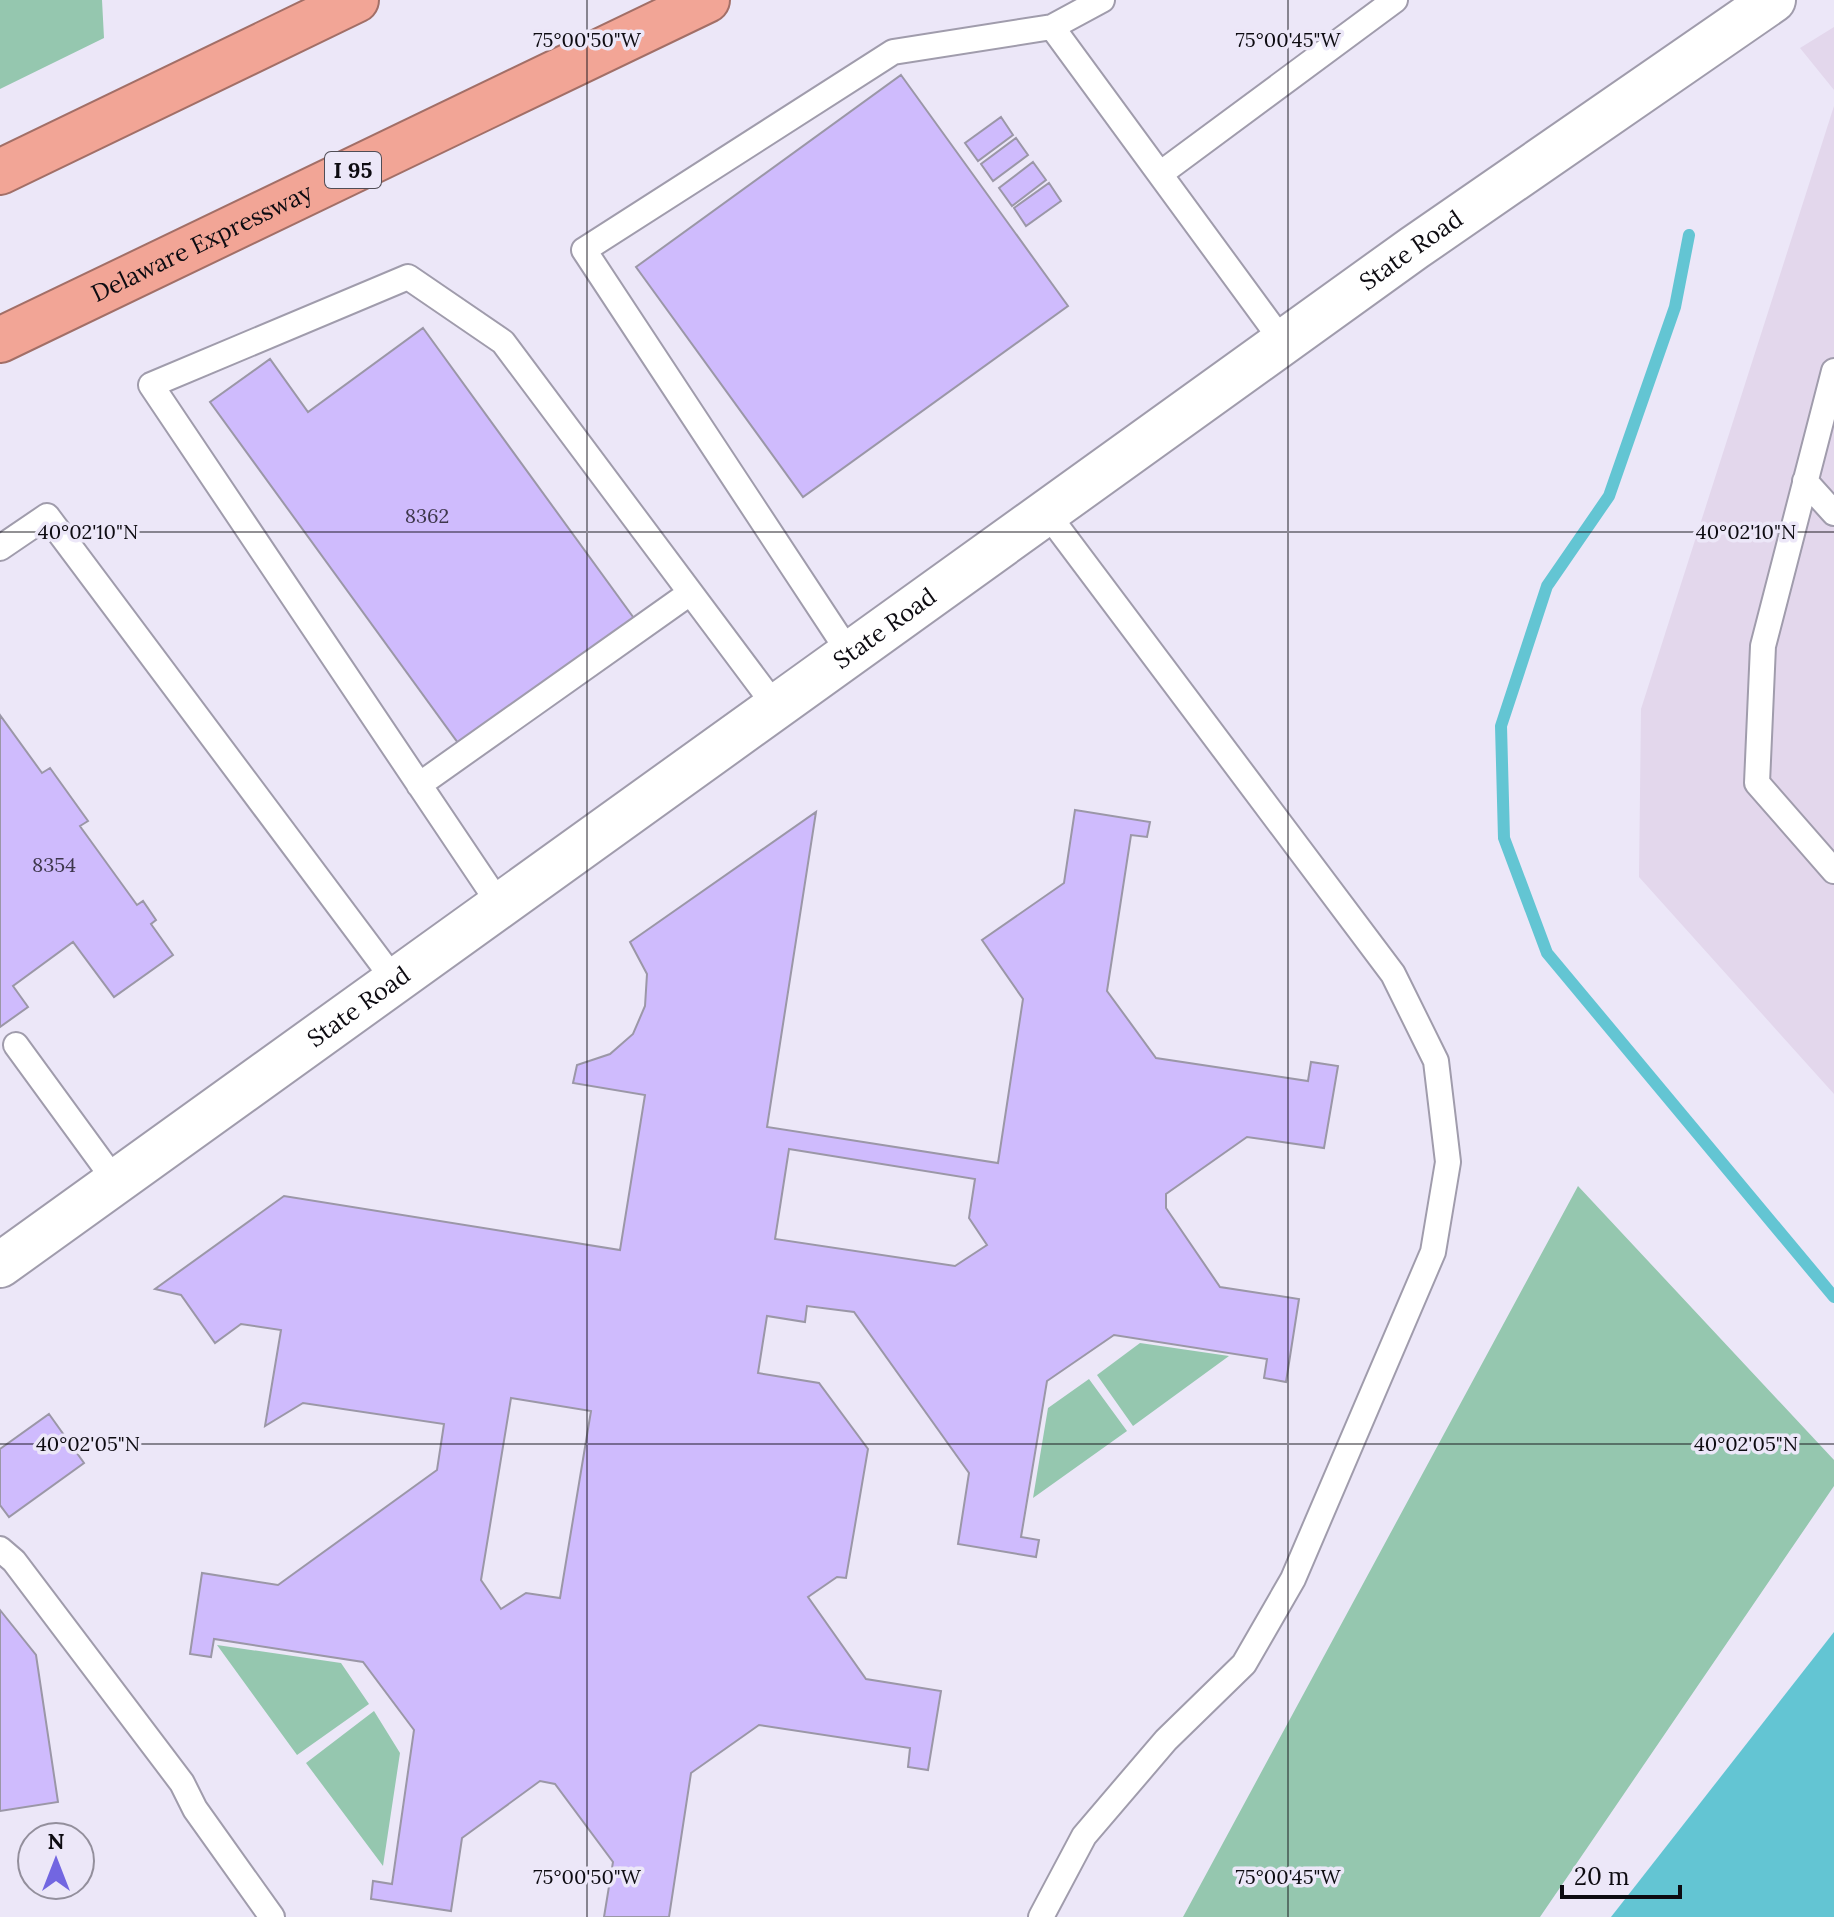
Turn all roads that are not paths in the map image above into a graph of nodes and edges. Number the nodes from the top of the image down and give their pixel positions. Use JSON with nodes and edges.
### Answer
{"nodes":[{"id":1,"x":356,"y":0,"type":"edge"},
{"id":2,"x":707,"y":0,"type":"edge"},
{"id":3,"x":1102,"y":0,"type":"edge"},
{"id":4,"x":1395,"y":0,"type":"edge"},
{"id":5,"x":1773,"y":0,"type":"edge"},
{"id":6,"x":1052,"y":27,"type":"junction"},
{"id":7,"x":0,"y":172,"type":"edge"},
{"id":8,"x":1160,"y":174,"type":"junction"},
{"id":9,"x":0,"y":340,"type":"edge"},
{"id":10,"x":1283,"y":342,"type":"junction"},
{"id":11,"x":1834,"y":371,"type":"edge"},
{"id":12,"x":1826,"y":424,"type":"edge"},
{"id":13,"x":1805,"y":481,"type":"junction"},
{"id":14,"x":1046,"y":512,"type":"junction"},
{"id":15,"x":1834,"y":513,"type":"edge"},
{"id":16,"x":0,"y":548,"type":"edge"},
{"id":17,"x":690,"y":593,"type":"junction"},
{"id":18,"x":850,"y":654,"type":"junction"},
{"id":19,"x":776,"y":707,"type":"junction"},
{"id":20,"x":419,"y":785,"type":"junction"},
{"id":21,"x":1834,"y":871,"type":"edge"},
{"id":22,"x":500,"y":905,"type":"junction"},
{"id":23,"x":395,"y":981,"type":"junction"},
{"id":24,"x":16,"y":1045,"type":"dead end"},
{"id":25,"x":116,"y":1182,"type":"junction"},
{"id":26,"x":4,"y":1254,"type":"edge"},
{"id":27,"x":0,"y":1549,"type":"edge"},
{"id":28,"x":272,"y":1917,"type":"edge"},
{"id":29,"x":1041,"y":1917,"type":"edge"}],
"edges":[{"from":1,"to":7,"type":"highway"},
{"from":2,"to":9,"type":"highway","name":"Delaware Expressway","number":"I 95"},
{"from":3,"to":6,"type":"lane"},
{"from":4,"to":8,"type":"lane"},
{"from":5,"to":10,"type":"main road","name":"State Road"},
{"from":6,"to":8,"type":"lane"},
{"from":6,"to":18,"type":"lane"},
{"from":8,"to":10,"type":"lane"},
{"from":10,"to":14,"type":"main road","name":"State Road"},
{"from":11,"to":12,"type":"lane"},
{"from":12,"to":13,"type":"lane"},
{"from":13,"to":15,"type":"lane"},
{"from":13,"to":21,"type":"lane"},
{"from":14,"to":18,"type":"main road","name":"State Road"},
{"from":14,"to":29,"type":"lane"},
{"from":16,"to":23,"type":"lane"},
{"from":17,"to":19,"type":"lane"},
{"from":17,"to":20,"type":"lane"},
{"from":17,"to":20,"type":"lane"},
{"from":18,"to":19,"type":"main road","name":"State Road"},
{"from":19,"to":22,"type":"main road","name":"State Road"},
{"from":20,"to":22,"type":"lane"},
{"from":22,"to":23,"type":"main road","name":"State Road"},
{"from":23,"to":25,"type":"main road","name":"State Road"},
{"from":24,"to":25,"type":"lane"},
{"from":25,"to":26,"type":"main road","name":"State Road"},
{"from":27,"to":28,"type":"lane"}]}
